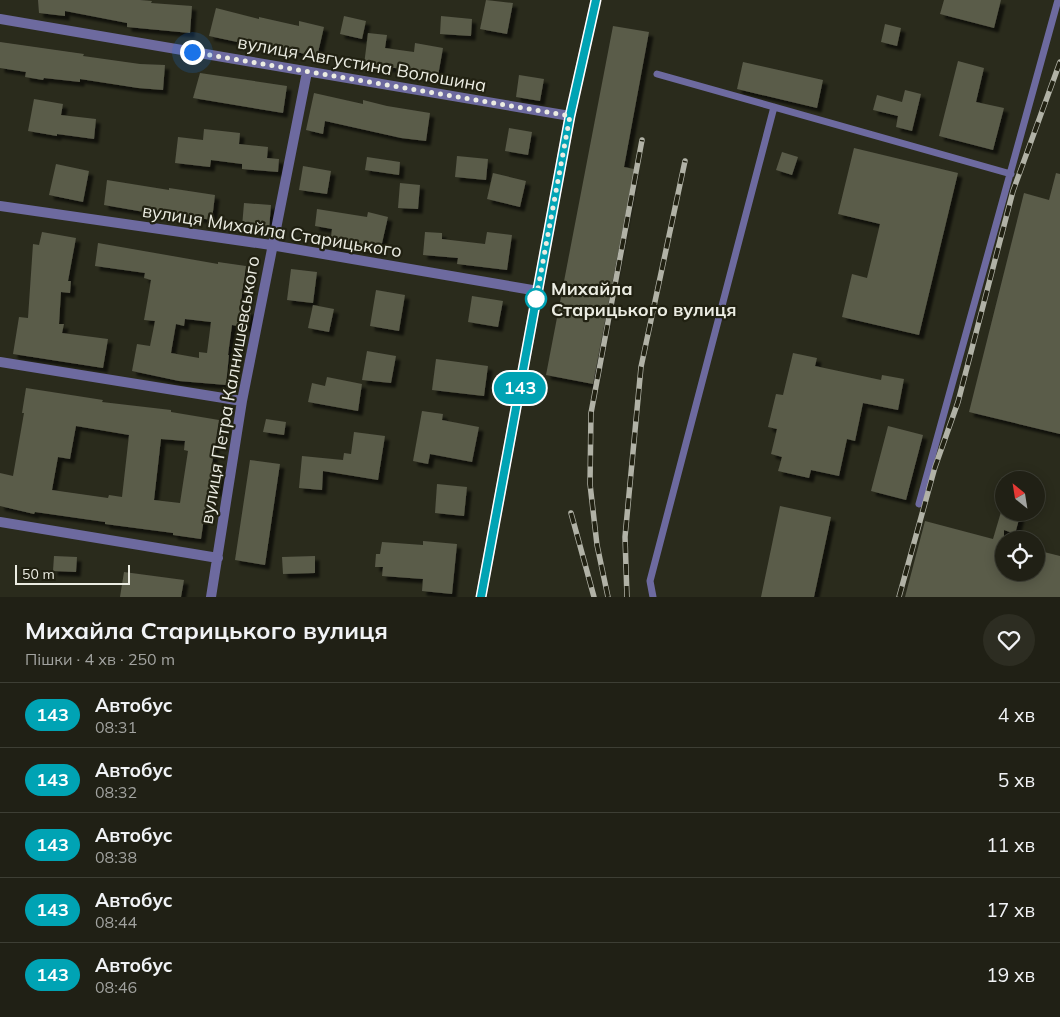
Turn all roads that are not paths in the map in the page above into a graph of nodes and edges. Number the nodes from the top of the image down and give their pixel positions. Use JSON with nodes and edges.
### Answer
{"nodes":[{"id":1,"x":596,"y":0,"type":"edge"},
{"id":2,"x":1058,"y":0,"type":"edge"},
{"id":3,"x":0,"y":19,"type":"edge"},
{"id":4,"x":307,"y":72,"type":"junction"},
{"id":5,"x":656,"y":74,"type":"dead end"},
{"id":6,"x":774,"y":107,"type":"junction"},
{"id":7,"x":570,"y":116,"type":"junction"},
{"id":8,"x":1010,"y":174,"type":"junction"},
{"id":9,"x":0,"y":206,"type":"edge"},
{"id":10,"x":271,"y":245,"type":"junction"},
{"id":11,"x":538,"y":291,"type":"junction"},
{"id":12,"x":0,"y":362,"type":"edge"},
{"id":13,"x":242,"y":401,"type":"junction"},
{"id":14,"x":919,"y":504,"type":"dead end"},
{"id":15,"x":0,"y":522,"type":"edge"},
{"id":16,"x":218,"y":558,"type":"junction"},
{"id":17,"x":212,"y":597,"type":"edge"},
{"id":18,"x":481,"y":597,"type":"edge"},
{"id":19,"x":654,"y":597,"type":"edge"}],
"edges":[{"from":1,"to":7,"type":"main road"},
{"from":2,"to":8,"type":"lane"},
{"from":3,"to":4,"type":"street","name":"вулиця Августина Волошина"},
{"from":4,"to":7,"type":"street","name":"вулиця Августина Волошина"},
{"from":4,"to":10,"type":"street","name":"вулиця Петра Калнишевського"},
{"from":5,"to":6,"type":"lane"},
{"from":6,"to":8,"type":"lane"},
{"from":6,"to":19,"type":"lane"},
{"from":7,"to":11,"type":"main road"},
{"from":8,"to":14,"type":"lane"},
{"from":9,"to":10,"type":"street","name":"вулиця Михайла Старицького"},
{"from":10,"to":11,"type":"street","name":"вулиця Михайла Старицького"},
{"from":10,"to":13,"type":"street","name":"вулиця Петра Калнишевського"},
{"from":11,"to":18,"type":"main road"},
{"from":12,"to":13,"type":"street"},
{"from":13,"to":16,"type":"street","name":"вулиця Петра Калнишевського"},
{"from":15,"to":16,"type":"street"},
{"from":16,"to":17,"type":"street","name":"вулиця Петра Калнишевського"}]}
